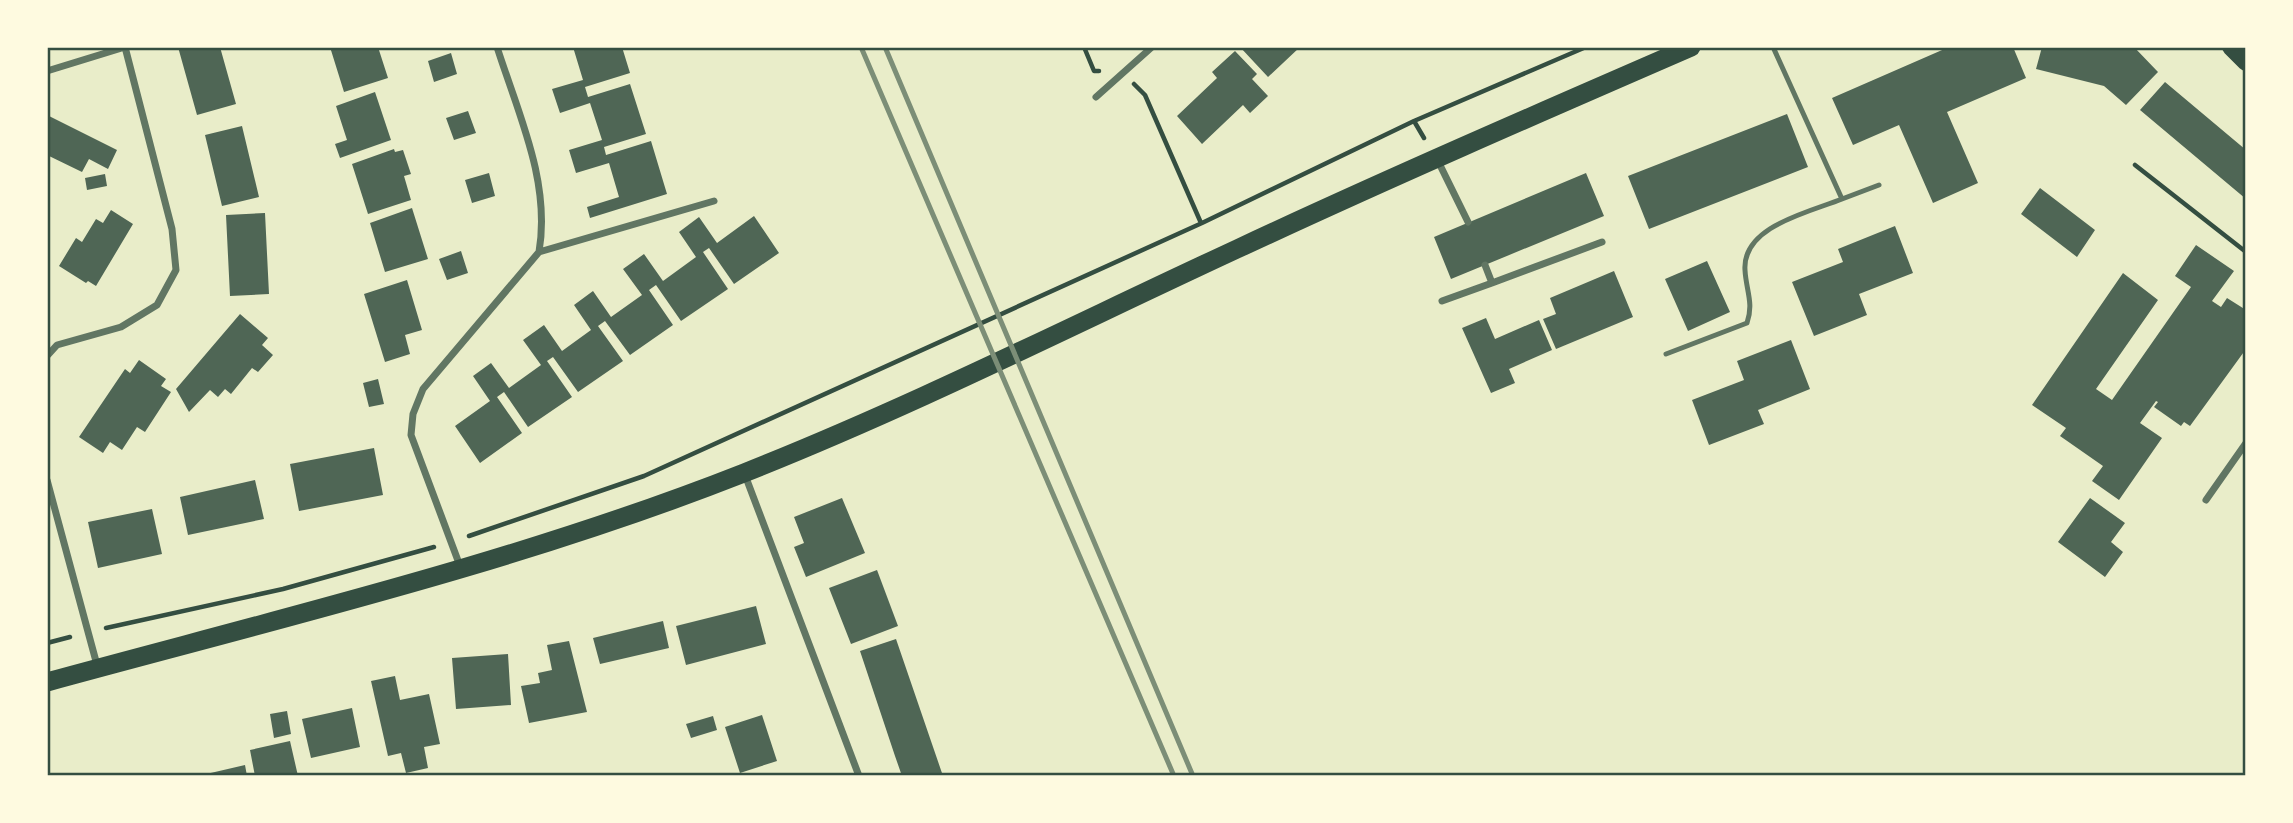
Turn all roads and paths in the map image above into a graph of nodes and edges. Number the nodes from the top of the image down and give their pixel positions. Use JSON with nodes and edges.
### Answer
{"nodes":[{"id":1,"x":125,"y":47,"type":"edge"},
{"id":2,"x":497,"y":47,"type":"edge"},
{"id":3,"x":1152,"y":47,"type":"edge"},
{"id":4,"x":1586,"y":47,"type":"edge"},
{"id":5,"x":1691,"y":47,"type":"edge"},
{"id":6,"x":1773,"y":47,"type":"edge"},
{"id":7,"x":2231,"y":47,"type":"edge"},
{"id":8,"x":2246,"y":62,"type":"edge"},
{"id":9,"x":47,"y":71,"type":"edge"},
{"id":10,"x":1124,"y":72,"type":"junction"},
{"id":11,"x":1096,"y":97,"type":"dead end"},
{"id":12,"x":1436,"y":157,"type":"junction"},
{"id":13,"x":2136,"y":165,"type":"dead end"},
{"id":14,"x":1879,"y":185,"type":"dead end"},
{"id":15,"x":1842,"y":199,"type":"junction"},
{"id":16,"x":714,"y":201,"type":"dead end"},
{"id":17,"x":1468,"y":222,"type":"dead end"},
{"id":18,"x":1202,"y":223,"type":"junction"},
{"id":19,"x":1602,"y":242,"type":"dead end"},
{"id":20,"x":539,"y":252,"type":"junction"},
{"id":21,"x":2246,"y":252,"type":"edge"},
{"id":22,"x":1485,"y":265,"type":"dead end"},
{"id":23,"x":1493,"y":283,"type":"junction"},
{"id":24,"x":1442,"y":300,"type":"dead end"},
{"id":25,"x":1667,"y":354,"type":"dead end"},
{"id":26,"x":47,"y":356,"type":"edge"},
{"id":27,"x":2246,"y":443,"type":"edge"},
{"id":28,"x":744,"y":473,"type":"junction"},
{"id":29,"x":47,"y":480,"type":"edge"},
{"id":30,"x":2206,"y":499,"type":"dead end"},
{"id":31,"x":451,"y":542,"type":"junction"},
{"id":32,"x":461,"y":569,"type":"junction"},
{"id":33,"x":88,"y":632,"type":"junction"},
{"id":34,"x":97,"y":668,"type":"junction"},
{"id":35,"x":47,"y":682,"type":"edge"},
{"id":36,"x":859,"y":776,"type":"edge"}],
"edges":[{"from":1,"to":9,"type":"street"},
{"from":1,"to":26,"type":"street"},
{"from":2,"to":20,"type":"street"},
{"from":3,"to":10,"type":"street"},
{"from":4,"to":18,"type":"path"},
{"from":5,"to":12,"type":"highway"},
{"from":6,"to":15,"type":"lane"},
{"from":7,"to":8,"type":"main road"},
{"from":10,"to":11,"type":"street"},
{"from":10,"to":18,"type":"path"},
{"from":12,"to":17,"type":"street"},
{"from":12,"to":28,"type":"highway"},
{"from":13,"to":21,"type":"path"},
{"from":14,"to":15,"type":"lane"},
{"from":15,"to":25,"type":"lane"},
{"from":16,"to":20,"type":"street"},
{"from":18,"to":31,"type":"path"},
{"from":19,"to":23,"type":"street"},
{"from":20,"to":31,"type":"street"},
{"from":22,"to":23,"type":"street"},
{"from":23,"to":24,"type":"street"},
{"from":27,"to":30,"type":"street"},
{"from":28,"to":32,"type":"highway"},
{"from":28,"to":36,"type":"street"},
{"from":29,"to":33,"type":"street"},
{"from":31,"to":32,"type":"street"},
{"from":31,"to":33,"type":"path"},
{"from":32,"to":34,"type":"highway"},
{"from":33,"to":34,"type":"street"},
{"from":34,"to":35,"type":"highway"}]}
